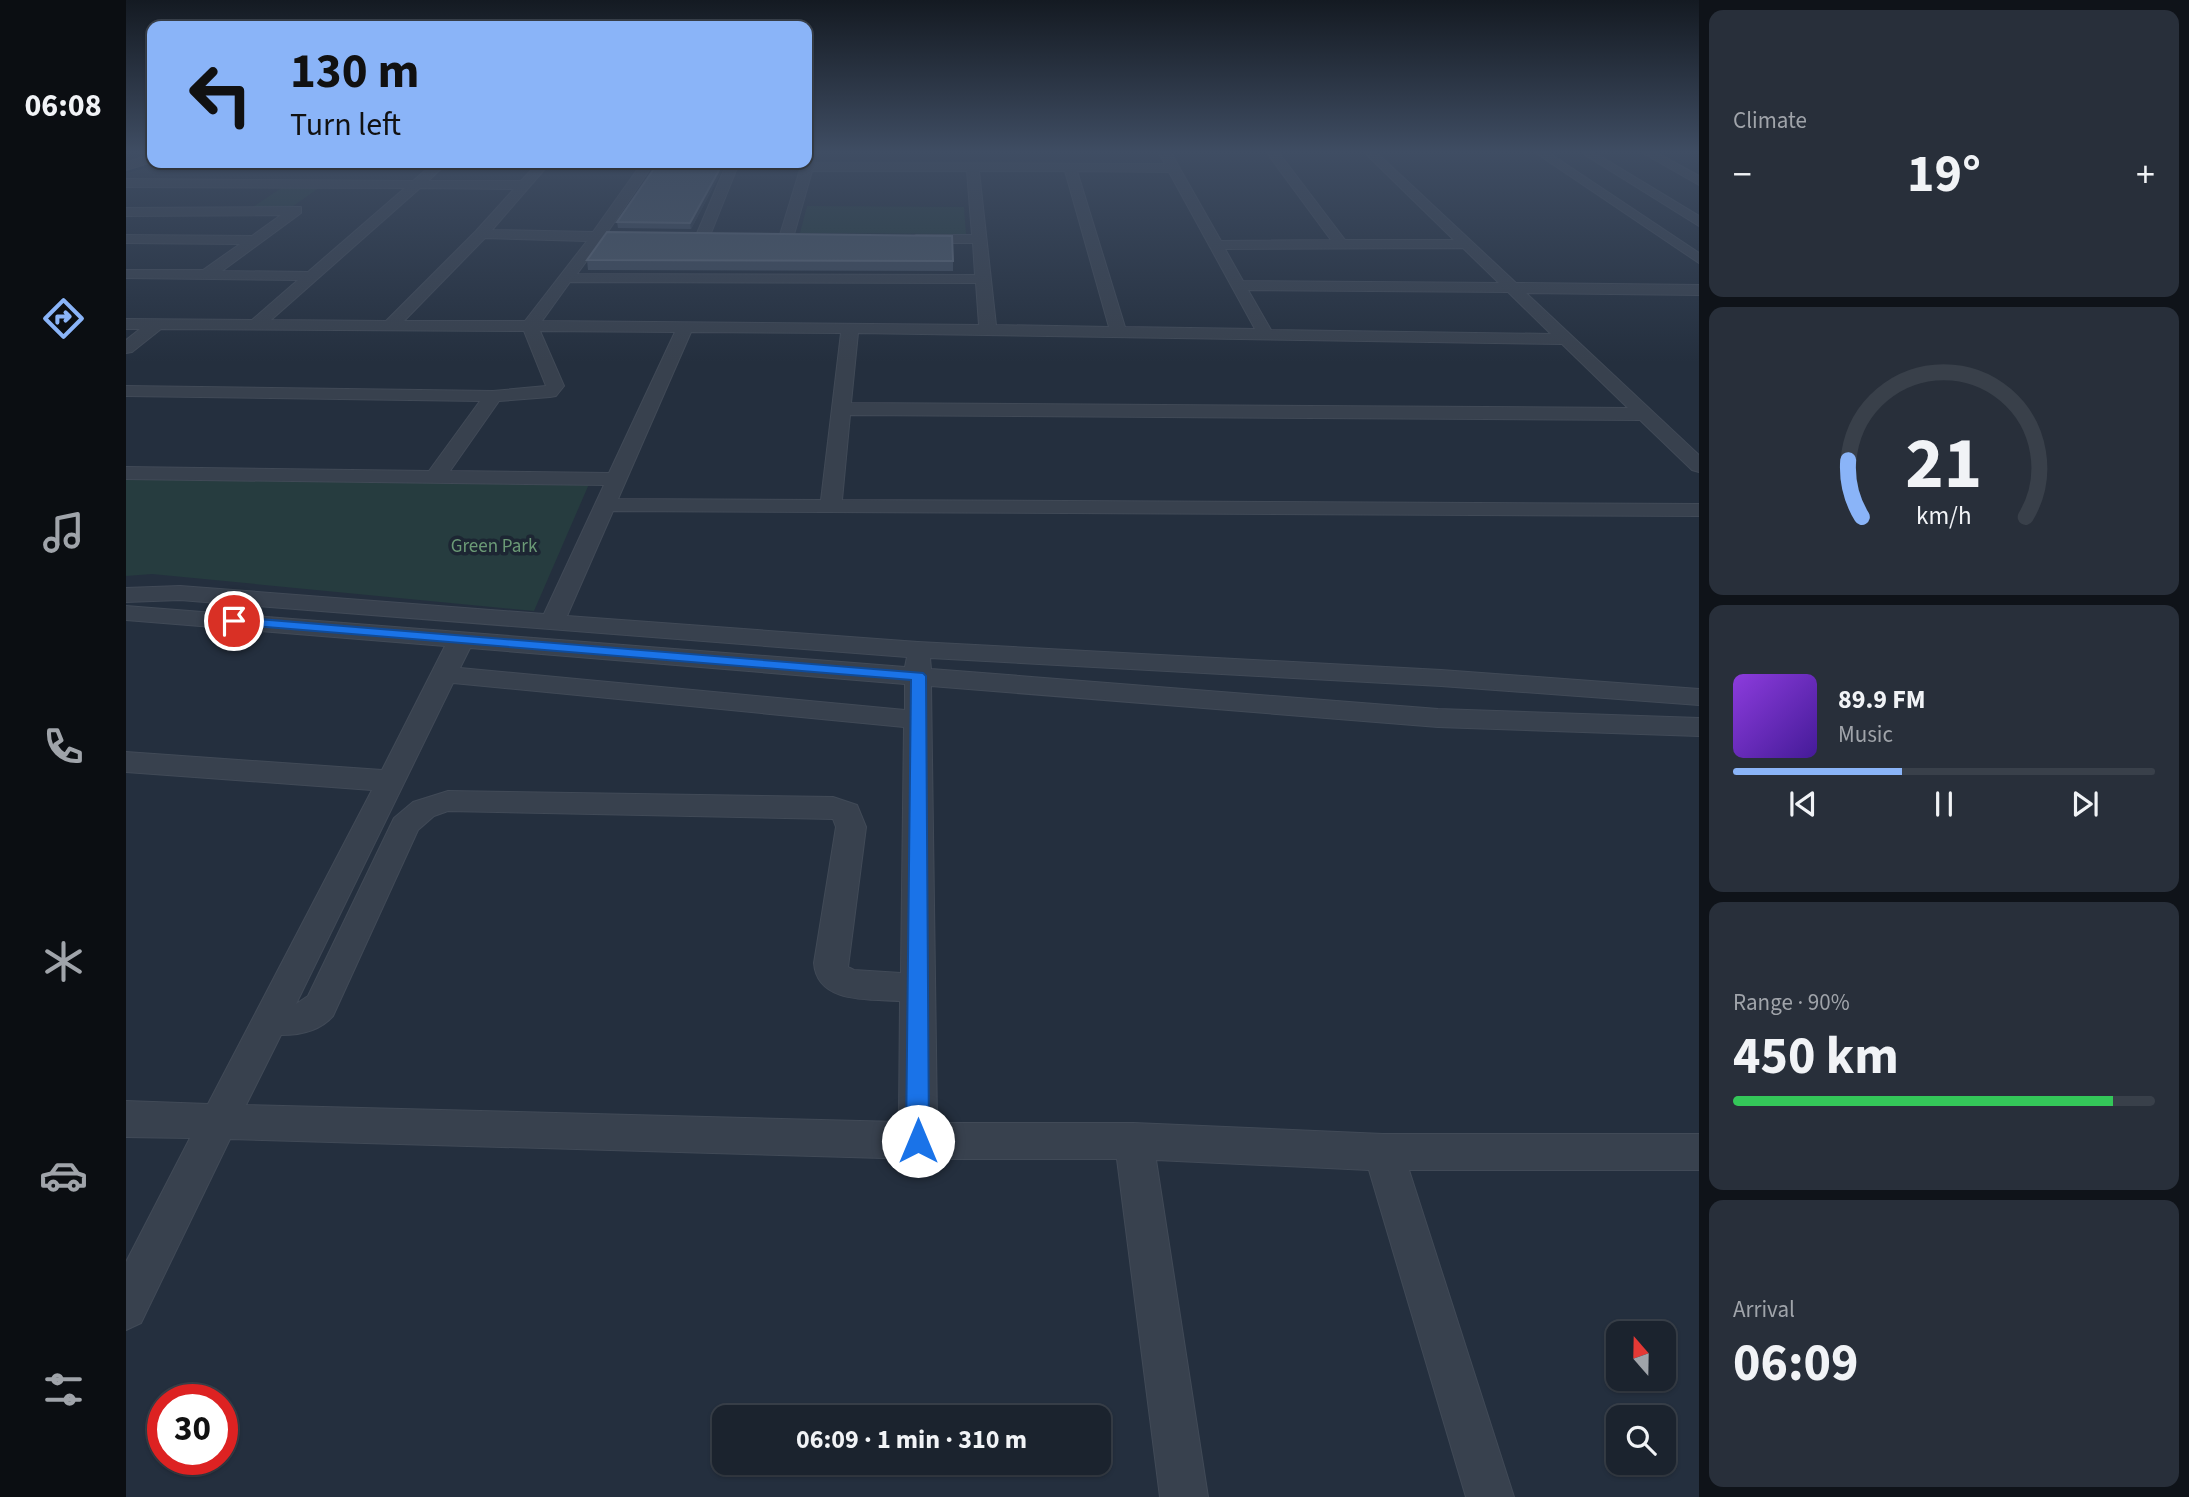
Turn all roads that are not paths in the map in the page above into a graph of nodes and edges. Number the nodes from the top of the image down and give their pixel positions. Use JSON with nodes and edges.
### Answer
{"nodes":[{"id":1,"x":277,"y":223,"type":"edge"},
{"id":2,"x":373,"y":223,"type":"edge"},
{"id":3,"x":491,"y":223,"type":"edge"},
{"id":4,"x":607,"y":223,"type":"edge"},
{"id":5,"x":707,"y":223,"type":"edge"},
{"id":6,"x":791,"y":223,"type":"edge"},
{"id":7,"x":978,"y":223,"type":"edge"},
{"id":8,"x":1086,"y":223,"type":"edge"},
{"id":9,"x":1204,"y":223,"type":"edge"},
{"id":10,"x":1325,"y":223,"type":"edge"},
{"id":11,"x":1444,"y":223,"type":"edge"},
{"id":12,"x":1646,"y":223,"type":"edge"},
{"id":13,"x":481,"y":234,"type":"junction"},
{"id":14,"x":597,"y":237,"type":"junction"},
{"id":15,"x":624,"y":237,"type":"edge"},
{"id":16,"x":701,"y":238,"type":"edge"},
{"id":17,"x":787,"y":238,"type":"edge"},
{"id":18,"x":126,"y":239,"type":"edge"},
{"id":19,"x":897,"y":239,"type":"edge"},
{"id":20,"x":979,"y":239,"type":"junction"},
{"id":21,"x":253,"y":240,"type":"junction"},
{"id":22,"x":1466,"y":244,"type":"junction"},
{"id":23,"x":1216,"y":245,"type":"junction"},
{"id":24,"x":1341,"y":245,"type":"junction"},
{"id":25,"x":1699,"y":259,"type":"edge"},
{"id":26,"x":126,"y":274,"type":"edge"},
{"id":27,"x":208,"y":274,"type":"junction"},
{"id":28,"x":312,"y":276,"type":"junction"},
{"id":29,"x":567,"y":278,"type":"junction"},
{"id":30,"x":983,"y":279,"type":"junction"},
{"id":31,"x":1238,"y":285,"type":"junction"},
{"id":32,"x":1511,"y":288,"type":"junction"},
{"id":33,"x":1699,"y":290,"type":"edge"},
{"id":34,"x":126,"y":324,"type":"edge"},
{"id":35,"x":157,"y":324,"type":"junction"},
{"id":36,"x":257,"y":324,"type":"junction"},
{"id":37,"x":391,"y":325,"type":"junction"},
{"id":38,"x":530,"y":326,"type":"junction"},
{"id":39,"x":686,"y":327,"type":"junction"},
{"id":40,"x":850,"y":328,"type":"junction"},
{"id":41,"x":988,"y":332,"type":"junction"},
{"id":42,"x":1119,"y":334,"type":"junction"},
{"id":43,"x":1266,"y":335,"type":"junction"},
{"id":44,"x":1564,"y":339,"type":"junction"},
{"id":45,"x":126,"y":348,"type":"edge"},
{"id":46,"x":126,"y":391,"type":"edge"},
{"id":47,"x":493,"y":396,"type":"junction"},
{"id":48,"x":841,"y":410,"type":"junction"},
{"id":49,"x":1644,"y":414,"type":"junction"},
{"id":50,"x":1699,"y":466,"type":"edge"},
{"id":51,"x":126,"y":473,"type":"edge"},
{"id":52,"x":435,"y":477,"type":"junction"},
{"id":53,"x":617,"y":480,"type":"junction"},
{"id":54,"x":605,"y":505,"type":"junction"},
{"id":55,"x":831,"y":506,"type":"junction"},
{"id":56,"x":1699,"y":510,"type":"edge"},
{"id":57,"x":126,"y":594,"type":"edge"},
{"id":58,"x":126,"y":613,"type":"edge"},
{"id":59,"x":552,"y":622,"type":"junction"},
{"id":60,"x":461,"y":640,"type":"junction"},
{"id":61,"x":918,"y":663,"type":"junction"},
{"id":62,"x":444,"y":674,"type":"junction"},
{"id":63,"x":1699,"y":696,"type":"edge"},
{"id":64,"x":918,"y":720,"type":"junction"},
{"id":65,"x":1699,"y":727,"type":"edge"},
{"id":66,"x":126,"y":761,"type":"edge"},
{"id":67,"x":392,"y":781,"type":"junction"},
{"id":68,"x":918,"y":988,"type":"junction"},
{"id":69,"x":272,"y":1019,"type":"junction"},
{"id":70,"x":126,"y":1119,"type":"edge"},
{"id":71,"x":216,"y":1124,"type":"junction"},
{"id":72,"x":918,"y":1141,"type":"junction"},
{"id":73,"x":1134,"y":1141,"type":"junction"},
{"id":74,"x":1383,"y":1152,"type":"junction"},
{"id":75,"x":1699,"y":1152,"type":"edge"},
{"id":76,"x":126,"y":1308,"type":"edge"},
{"id":77,"x":1184,"y":1497,"type":"edge"},
{"id":78,"x":1490,"y":1497,"type":"edge"}],
"edges":[{"from":1,"to":21,"type":"street"},
{"from":2,"to":28,"type":"street"},
{"from":3,"to":13,"type":"street"},
{"from":4,"to":14,"type":"street"},
{"from":5,"to":16,"type":"street"},
{"from":6,"to":17,"type":"street"},
{"from":7,"to":20,"type":"street"},
{"from":8,"to":42,"type":"street"},
{"from":9,"to":23,"type":"street"},
{"from":10,"to":24,"type":"street"},
{"from":11,"to":22,"type":"street"},
{"from":12,"to":25,"type":"street"},
{"from":13,"to":14,"type":"street"},
{"from":13,"to":37,"type":"street"},
{"from":14,"to":15,"type":"street"},
{"from":14,"to":29,"type":"street"},
{"from":18,"to":21,"type":"street"},
{"from":19,"to":20,"type":"street"},
{"from":20,"to":30,"type":"street"},
{"from":21,"to":27,"type":"street"},
{"from":22,"to":24,"type":"street"},
{"from":22,"to":32,"type":"street"},
{"from":23,"to":24,"type":"street"},
{"from":23,"to":31,"type":"street"},
{"from":26,"to":27,"type":"street"},
{"from":27,"to":28,"type":"street"},
{"from":28,"to":36,"type":"street"},
{"from":29,"to":30,"type":"street"},
{"from":29,"to":38,"type":"street"},
{"from":30,"to":41,"type":"street"},
{"from":31,"to":32,"type":"street"},
{"from":31,"to":43,"type":"street"},
{"from":32,"to":33,"type":"street"},
{"from":32,"to":44,"type":"street"},
{"from":34,"to":35,"type":"street"},
{"from":35,"to":36,"type":"street"},
{"from":35,"to":45,"type":"street"},
{"from":36,"to":37,"type":"street"},
{"from":37,"to":38,"type":"street"},
{"from":38,"to":39,"type":"street"},
{"from":38,"to":47,"type":"street"},
{"from":39,"to":40,"type":"street"},
{"from":39,"to":53,"type":"street"},
{"from":40,"to":41,"type":"street"},
{"from":40,"to":48,"type":"street"},
{"from":41,"to":42,"type":"street"},
{"from":42,"to":43,"type":"street"},
{"from":43,"to":44,"type":"street"},
{"from":44,"to":49,"type":"street"},
{"from":46,"to":47,"type":"street"},
{"from":47,"to":52,"type":"street"},
{"from":48,"to":49,"type":"street"},
{"from":48,"to":55,"type":"street"},
{"from":49,"to":50,"type":"street"},
{"from":51,"to":52,"type":"street"},
{"from":52,"to":53,"type":"street"},
{"from":53,"to":54,"type":"street"},
{"from":54,"to":55,"type":"street"},
{"from":54,"to":59,"type":"street"},
{"from":55,"to":56,"type":"street"},
{"from":57,"to":59,"type":"street"},
{"from":58,"to":60,"type":"street"},
{"from":59,"to":61,"type":"street"},
{"from":60,"to":61,"type":"street"},
{"from":60,"to":62,"type":"street"},
{"from":61,"to":63,"type":"street"},
{"from":61,"to":64,"type":"street"},
{"from":61,"to":65,"type":"street"},
{"from":62,"to":64,"type":"street"},
{"from":62,"to":67,"type":"street"},
{"from":64,"to":68,"type":"street"},
{"from":66,"to":67,"type":"street"},
{"from":67,"to":69,"type":"street"},
{"from":68,"to":69,"type":"street"},
{"from":68,"to":72,"type":"street"},
{"from":69,"to":71,"type":"street"},
{"from":70,"to":71,"type":"street"},
{"from":71,"to":72,"type":"street"},
{"from":71,"to":76,"type":"street"},
{"from":72,"to":73,"type":"street"},
{"from":73,"to":74,"type":"street"},
{"from":73,"to":77,"type":"street"},
{"from":74,"to":75,"type":"street"},
{"from":74,"to":78,"type":"street"}]}
